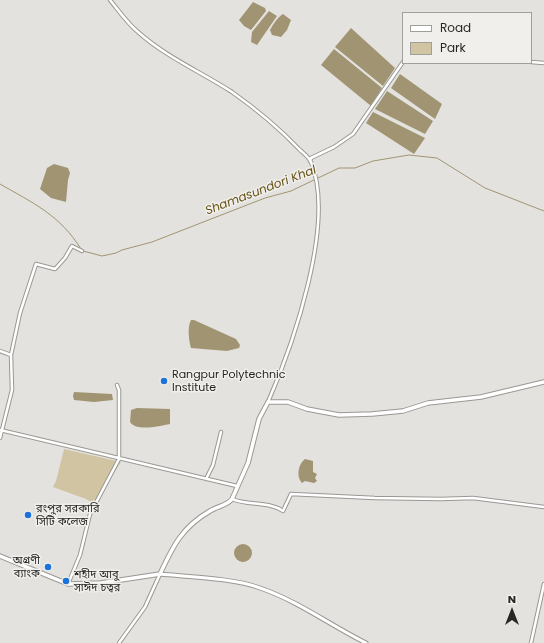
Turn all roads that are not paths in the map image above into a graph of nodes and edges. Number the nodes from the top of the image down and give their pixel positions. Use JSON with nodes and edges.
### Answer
{"nodes":[{"id":1,"x":110,"y":0,"type":"edge"},
{"id":2,"x":532,"y":62,"type":"edge"},
{"id":3,"x":402,"y":63,"type":"edge"},
{"id":4,"x":544,"y":63,"type":"edge"},
{"id":5,"x":310,"y":161,"type":"junction"},
{"id":6,"x":82,"y":251,"type":"dead end"},
{"id":7,"x":0,"y":351,"type":"edge"},
{"id":8,"x":11,"y":354,"type":"junction"},
{"id":9,"x":544,"y":382,"type":"edge"},
{"id":10,"x":117,"y":384,"type":"dead end"},
{"id":11,"x":268,"y":402,"type":"junction"},
{"id":12,"x":1,"y":431,"type":"edge"},
{"id":13,"x":221,"y":432,"type":"dead end"},
{"id":14,"x":0,"y":438,"type":"edge"},
{"id":15,"x":120,"y":459,"type":"junction"},
{"id":16,"x":206,"y":479,"type":"junction"},
{"id":17,"x":237,"y":486,"type":"junction"},
{"id":18,"x":232,"y":499,"type":"junction"},
{"id":19,"x":544,"y":507,"type":"edge"},
{"id":20,"x":0,"y":556,"type":"edge"},
{"id":21,"x":160,"y":574,"type":"junction"},
{"id":22,"x":68,"y":584,"type":"junction"},
{"id":23,"x":544,"y":584,"type":"edge"},
{"id":24,"x":119,"y":643,"type":"edge"},
{"id":25,"x":366,"y":643,"type":"edge"},
{"id":26,"x":531,"y":643,"type":"edge"}],
"edges":[{"from":1,"to":5,"type":"street"},
{"from":2,"to":4,"type":"street"},
{"from":3,"to":5,"type":"street"},
{"from":5,"to":11,"type":"street"},
{"from":6,"to":8,"type":"street"},
{"from":7,"to":8,"type":"street"},
{"from":8,"to":12,"type":"street"},
{"from":9,"to":11,"type":"main road"},
{"from":10,"to":15,"type":"street"},
{"from":11,"to":17,"type":"main road"},
{"from":12,"to":14,"type":"street"},
{"from":12,"to":15,"type":"street"},
{"from":13,"to":16,"type":"street"},
{"from":15,"to":16,"type":"street"},
{"from":15,"to":22,"type":"street"},
{"from":16,"to":17,"type":"street"},
{"from":17,"to":18,"type":"main road"},
{"from":18,"to":19,"type":"street"},
{"from":18,"to":21,"type":"main road"},
{"from":20,"to":22,"type":"main road"},
{"from":21,"to":22,"type":"main road"},
{"from":21,"to":24,"type":"street"},
{"from":21,"to":25,"type":"street"},
{"from":23,"to":26,"type":"street"}]}
